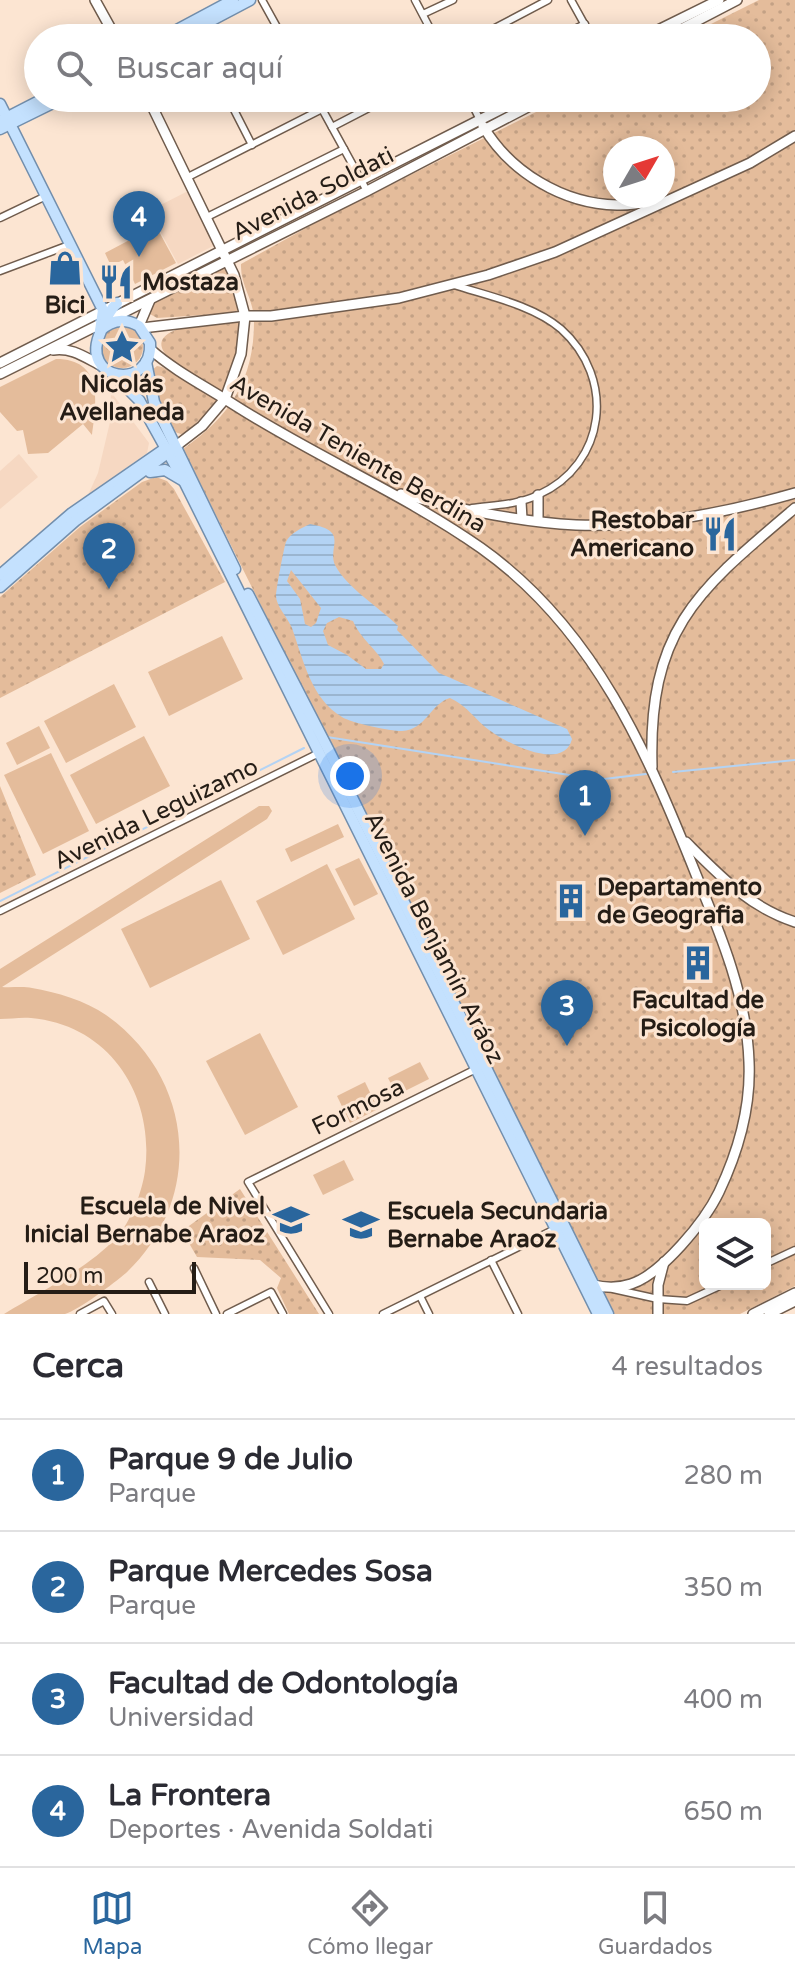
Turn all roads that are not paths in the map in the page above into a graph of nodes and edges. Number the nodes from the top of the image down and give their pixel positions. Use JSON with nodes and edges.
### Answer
{"nodes":[{"id":1,"x":95,"y":0,"type":"edge"},
{"id":2,"x":233,"y":0,"type":"edge"},
{"id":3,"x":250,"y":0,"type":"edge"},
{"id":4,"x":262,"y":0,"type":"edge"},
{"id":5,"x":415,"y":0,"type":"edge"},
{"id":6,"x":453,"y":0,"type":"edge"},
{"id":7,"x":548,"y":0,"type":"edge"},
{"id":8,"x":571,"y":0,"type":"edge"},
{"id":9,"x":737,"y":0,"type":"edge"},
{"id":10,"x":723,"y":2,"type":"edge"},
{"id":11,"x":423,"y":14,"type":"junction"},
{"id":12,"x":108,"y":24,"type":"edge"},
{"id":13,"x":188,"y":24,"type":"edge"},
{"id":14,"x":212,"y":24,"type":"edge"},
{"id":15,"x":275,"y":24,"type":"edge"},
{"id":16,"x":428,"y":24,"type":"edge"},
{"id":17,"x":503,"y":24,"type":"edge"},
{"id":18,"x":585,"y":24,"type":"edge"},
{"id":19,"x":674,"y":24,"type":"edge"},
{"id":20,"x":687,"y":24,"type":"edge"},
{"id":21,"x":0,"y":104,"type":"edge"},
{"id":22,"x":24,"y":112,"type":"edge"},
{"id":23,"x":32,"y":112,"type":"edge"},
{"id":24,"x":155,"y":112,"type":"edge"},
{"id":25,"x":235,"y":112,"type":"edge"},
{"id":26,"x":316,"y":112,"type":"edge"},
{"id":27,"x":324,"y":112,"type":"edge"},
{"id":28,"x":361,"y":112,"type":"edge"},
{"id":29,"x":476,"y":112,"type":"edge"},
{"id":30,"x":501,"y":112,"type":"edge"},
{"id":31,"x":511,"y":112,"type":"edge"},
{"id":32,"x":482,"y":124,"type":"junction"},
{"id":33,"x":3,"y":125,"type":"edge"},
{"id":34,"x":332,"y":127,"type":"junction"},
{"id":35,"x":795,"y":136,"type":"edge"},
{"id":36,"x":252,"y":145,"type":"junction"},
{"id":37,"x":344,"y":149,"type":"junction"},
{"id":38,"x":188,"y":177,"type":"junction"},
{"id":39,"x":361,"y":180,"type":"junction"},
{"id":40,"x":367,"y":191,"type":"junction"},
{"id":41,"x":46,"y":196,"type":"junction"},
{"id":42,"x":675,"y":196,"type":"edge"},
{"id":43,"x":603,"y":202,"type":"edge"},
{"id":44,"x":649,"y":208,"type":"edge"},
{"id":45,"x":207,"y":217,"type":"junction"},
{"id":46,"x":0,"y":218,"type":"edge"},
{"id":47,"x":69,"y":245,"type":"junction"},
{"id":48,"x":225,"y":255,"type":"junction"},
{"id":49,"x":0,"y":271,"type":"edge"},
{"id":50,"x":450,"y":284,"type":"junction"},
{"id":51,"x":151,"y":298,"type":"junction"},
{"id":52,"x":245,"y":316,"type":"junction"},
{"id":53,"x":107,"y":317,"type":"junction"},
{"id":54,"x":179,"y":323,"type":"junction"},
{"id":55,"x":140,"y":327,"type":"junction"},
{"id":56,"x":148,"y":354,"type":"junction"},
{"id":57,"x":35,"y":356,"type":"junction"},
{"id":58,"x":0,"y":363,"type":"edge"},
{"id":59,"x":102,"y":366,"type":"junction"},
{"id":60,"x":0,"y":374,"type":"edge"},
{"id":61,"x":113,"y":374,"type":"junction"},
{"id":62,"x":225,"y":399,"type":"junction"},
{"id":63,"x":153,"y":423,"type":"junction"},
{"id":64,"x":170,"y":449,"type":"junction"},
{"id":65,"x":152,"y":458,"type":"junction"},
{"id":66,"x":140,"y":475,"type":"junction"},
{"id":67,"x":185,"y":483,"type":"junction"},
{"id":68,"x":390,"y":491,"type":"junction"},
{"id":69,"x":795,"y":493,"type":"edge"},
{"id":70,"x":538,"y":495,"type":"junction"},
{"id":71,"x":521,"y":502,"type":"junction"},
{"id":72,"x":795,"y":508,"type":"edge"},
{"id":73,"x":466,"y":509,"type":"junction"},
{"id":74,"x":522,"y":519,"type":"junction"},
{"id":75,"x":538,"y":521,"type":"junction"},
{"id":76,"x":0,"y":575,"type":"edge"},
{"id":77,"x":0,"y":587,"type":"edge"},
{"id":78,"x":324,"y":751,"type":"junction"},
{"id":79,"x":652,"y":770,"type":"junction"},
{"id":80,"x":682,"y":838,"type":"junction"},
{"id":81,"x":0,"y":911,"type":"edge"},
{"id":82,"x":795,"y":922,"type":"edge"},
{"id":83,"x":481,"y":1066,"type":"junction"},
{"id":84,"x":557,"y":1228,"type":"junction"},
{"id":85,"x":795,"y":1250,"type":"edge"},
{"id":86,"x":491,"y":1260,"type":"junction"},
{"id":87,"x":665,"y":1260,"type":"junction"},
{"id":88,"x":771,"y":1261,"type":"edge"},
{"id":89,"x":194,"y":1268,"type":"dead end"},
{"id":90,"x":149,"y":1282,"type":"dead end"},
{"id":91,"x":593,"y":1285,"type":"junction"},
{"id":92,"x":609,"y":1288,"type":"junction"},
{"id":93,"x":711,"y":1290,"type":"edge"},
{"id":94,"x":795,"y":1293,"type":"edge"},
{"id":95,"x":420,"y":1296,"type":"junction"},
{"id":96,"x":658,"y":1299,"type":"junction"},
{"id":97,"x":795,"y":1301,"type":"edge"},
{"id":98,"x":755,"y":1313,"type":"edge"},
{"id":99,"x":80,"y":1314,"type":"edge"},
{"id":100,"x":112,"y":1314,"type":"edge"},
{"id":101,"x":165,"y":1314,"type":"edge"},
{"id":102,"x":216,"y":1314,"type":"edge"},
{"id":103,"x":227,"y":1314,"type":"edge"},
{"id":104,"x":283,"y":1314,"type":"edge"},
{"id":105,"x":329,"y":1314,"type":"edge"},
{"id":106,"x":383,"y":1314,"type":"edge"},
{"id":107,"x":429,"y":1314,"type":"edge"},
{"id":108,"x":518,"y":1314,"type":"edge"},
{"id":109,"x":598,"y":1314,"type":"edge"},
{"id":110,"x":608,"y":1314,"type":"edge"},
{"id":111,"x":658,"y":1314,"type":"edge"},
{"id":112,"x":769,"y":1314,"type":"edge"}],
"edges":[{"from":1,"to":12,"type":"street"},
{"from":2,"to":13,"type":"main road"},
{"from":3,"to":14,"type":"main road"},
{"from":4,"to":15,"type":"street"},
{"from":5,"to":11,"type":"street"},
{"from":6,"to":11,"type":"street"},
{"from":7,"to":17,"type":"street"},
{"from":8,"to":18,"type":"street"},
{"from":9,"to":10,"type":"street"},
{"from":10,"to":19,"type":"street"},
{"from":10,"to":20,"type":"street"},
{"from":11,"to":16,"type":"street"},
{"from":21,"to":33,"type":"main road"},
{"from":22,"to":33,"type":"main road"},
{"from":23,"to":33,"type":"main road"},
{"from":24,"to":38,"type":"street"},
{"from":25,"to":36,"type":"street"},
{"from":26,"to":36,"type":"street"},
{"from":27,"to":34,"type":"street"},
{"from":28,"to":34,"type":"street"},
{"from":29,"to":32,"type":"street"},
{"from":30,"to":32,"type":"street","name":"Avenida Soldati"},
{"from":31,"to":32,"type":"street","name":"Avenida Soldati"},
{"from":32,"to":39,"type":"street","name":"Avenida Soldati"},
{"from":32,"to":40,"type":"street","name":"Avenida Soldati"},
{"from":32,"to":43,"type":"street"},
{"from":33,"to":41,"type":"main road"},
{"from":34,"to":37,"type":"street"},
{"from":35,"to":42,"type":"street"},
{"from":36,"to":38,"type":"street"},
{"from":37,"to":39,"type":"street"},
{"from":37,"to":45,"type":"street"},
{"from":38,"to":45,"type":"street"},
{"from":39,"to":40,"type":"street"},
{"from":39,"to":48,"type":"street","name":"Avenida Soldati"},
{"from":40,"to":48,"type":"street","name":"Avenida Soldati"},
{"from":41,"to":46,"type":"street"},
{"from":41,"to":47,"type":"main road"},
{"from":44,"to":50,"type":"street"},
{"from":45,"to":48,"type":"street"},
{"from":47,"to":49,"type":"street"},
{"from":47,"to":53,"type":"main road"},
{"from":48,"to":51,"type":"street","name":"Avenida Soldati"},
{"from":48,"to":52,"type":"street"},
{"from":48,"to":53,"type":"street","name":"Avenida Soldati"},
{"from":50,"to":52,"type":"street"},
{"from":50,"to":70,"type":"street","name":"Avenida Teniente Berdina"},
{"from":51,"to":53,"type":"street","name":"Avenida Soldati"},
{"from":51,"to":55,"type":"street"},
{"from":52,"to":54,"type":"street"},
{"from":52,"to":62,"type":"street"},
{"from":53,"to":55,"type":"main road"},
{"from":53,"to":57,"type":"street"},
{"from":53,"to":58,"type":"street"},
{"from":53,"to":59,"type":"main road"},
{"from":54,"to":55,"type":"street"},
{"from":54,"to":56,"type":"street"},
{"from":55,"to":56,"type":"main road"},
{"from":56,"to":61,"type":"main road"},
{"from":56,"to":62,"type":"street","name":"Avenida Teniente Berdina"},
{"from":56,"to":64,"type":"main road","name":"Avenida Benjamín Aráoz"},
{"from":57,"to":59,"type":"street"},
{"from":57,"to":60,"type":"street"},
{"from":59,"to":61,"type":"main road"},
{"from":61,"to":63,"type":"main road","name":"Avenida Benjamín Aráoz"},
{"from":62,"to":64,"type":"street"},
{"from":62,"to":68,"type":"street","name":"Avenida Teniente Berdina"},
{"from":63,"to":64,"type":"main road","name":"Avenida Benjamín Aráoz"},
{"from":63,"to":65,"type":"main road"},
{"from":64,"to":65,"type":"main road"},
{"from":64,"to":66,"type":"main road"},
{"from":64,"to":67,"type":"main road","name":"Avenida Benjamín Aráoz"},
{"from":64,"to":78,"type":"main road","name":"Avenida Benjamín Aráoz"},
{"from":65,"to":76,"type":"main road"},
{"from":66,"to":67,"type":"main road"},
{"from":66,"to":77,"type":"main road"},
{"from":67,"to":78,"type":"main road","name":"Avenida Benjamín Aráoz"},
{"from":68,"to":73,"type":"street"},
{"from":68,"to":79,"type":"street","name":"Avenida Teniente Berdina"},
{"from":69,"to":75,"type":"street"},
{"from":70,"to":71,"type":"street","name":"Avenida Teniente Berdina"},
{"from":70,"to":75,"type":"street"},
{"from":71,"to":73,"type":"street","name":"Avenida Teniente Berdina"},
{"from":71,"to":74,"type":"street"},
{"from":72,"to":79,"type":"street"},
{"from":73,"to":74,"type":"street"},
{"from":74,"to":75,"type":"street"},
{"from":78,"to":81,"type":"street","name":"Avenida Leguizamo"},
{"from":78,"to":83,"type":"main road","name":"Avenida Benjamín Aráoz"},
{"from":79,"to":80,"type":"street","name":"Avenida Teniente Berdina"},
{"from":80,"to":82,"type":"street"},
{"from":80,"to":87,"type":"street","name":"Avenida Teniente Berdina"},
{"from":83,"to":84,"type":"main road","name":"Avenida Benjamín Aráoz"},
{"from":83,"to":91,"type":"main road","name":"Avenida Benjamín Aráoz"},
{"from":83,"to":105,"type":"street","name":"Formosa"},
{"from":84,"to":86,"type":"street"},
{"from":84,"to":109,"type":"main road","name":"Avenida Benjamín Aráoz"},
{"from":85,"to":88,"type":"street"},
{"from":86,"to":95,"type":"street"},
{"from":86,"to":108,"type":"street"},
{"from":87,"to":92,"type":"street","name":"Avenida Teniente Berdina"},
{"from":87,"to":96,"type":"street"},
{"from":89,"to":102,"type":"street"},
{"from":90,"to":101,"type":"street"},
{"from":91,"to":92,"type":"street"},
{"from":91,"to":110,"type":"main road","name":"Avenida Benjamín Aráoz"},
{"from":92,"to":96,"type":"street"},
{"from":93,"to":96,"type":"street"},
{"from":94,"to":98,"type":"street"},
{"from":95,"to":106,"type":"street"},
{"from":95,"to":107,"type":"street"},
{"from":96,"to":111,"type":"street"},
{"from":97,"to":112,"type":"street"},
{"from":99,"to":100,"type":"street"},
{"from":103,"to":104,"type":"street"}]}
